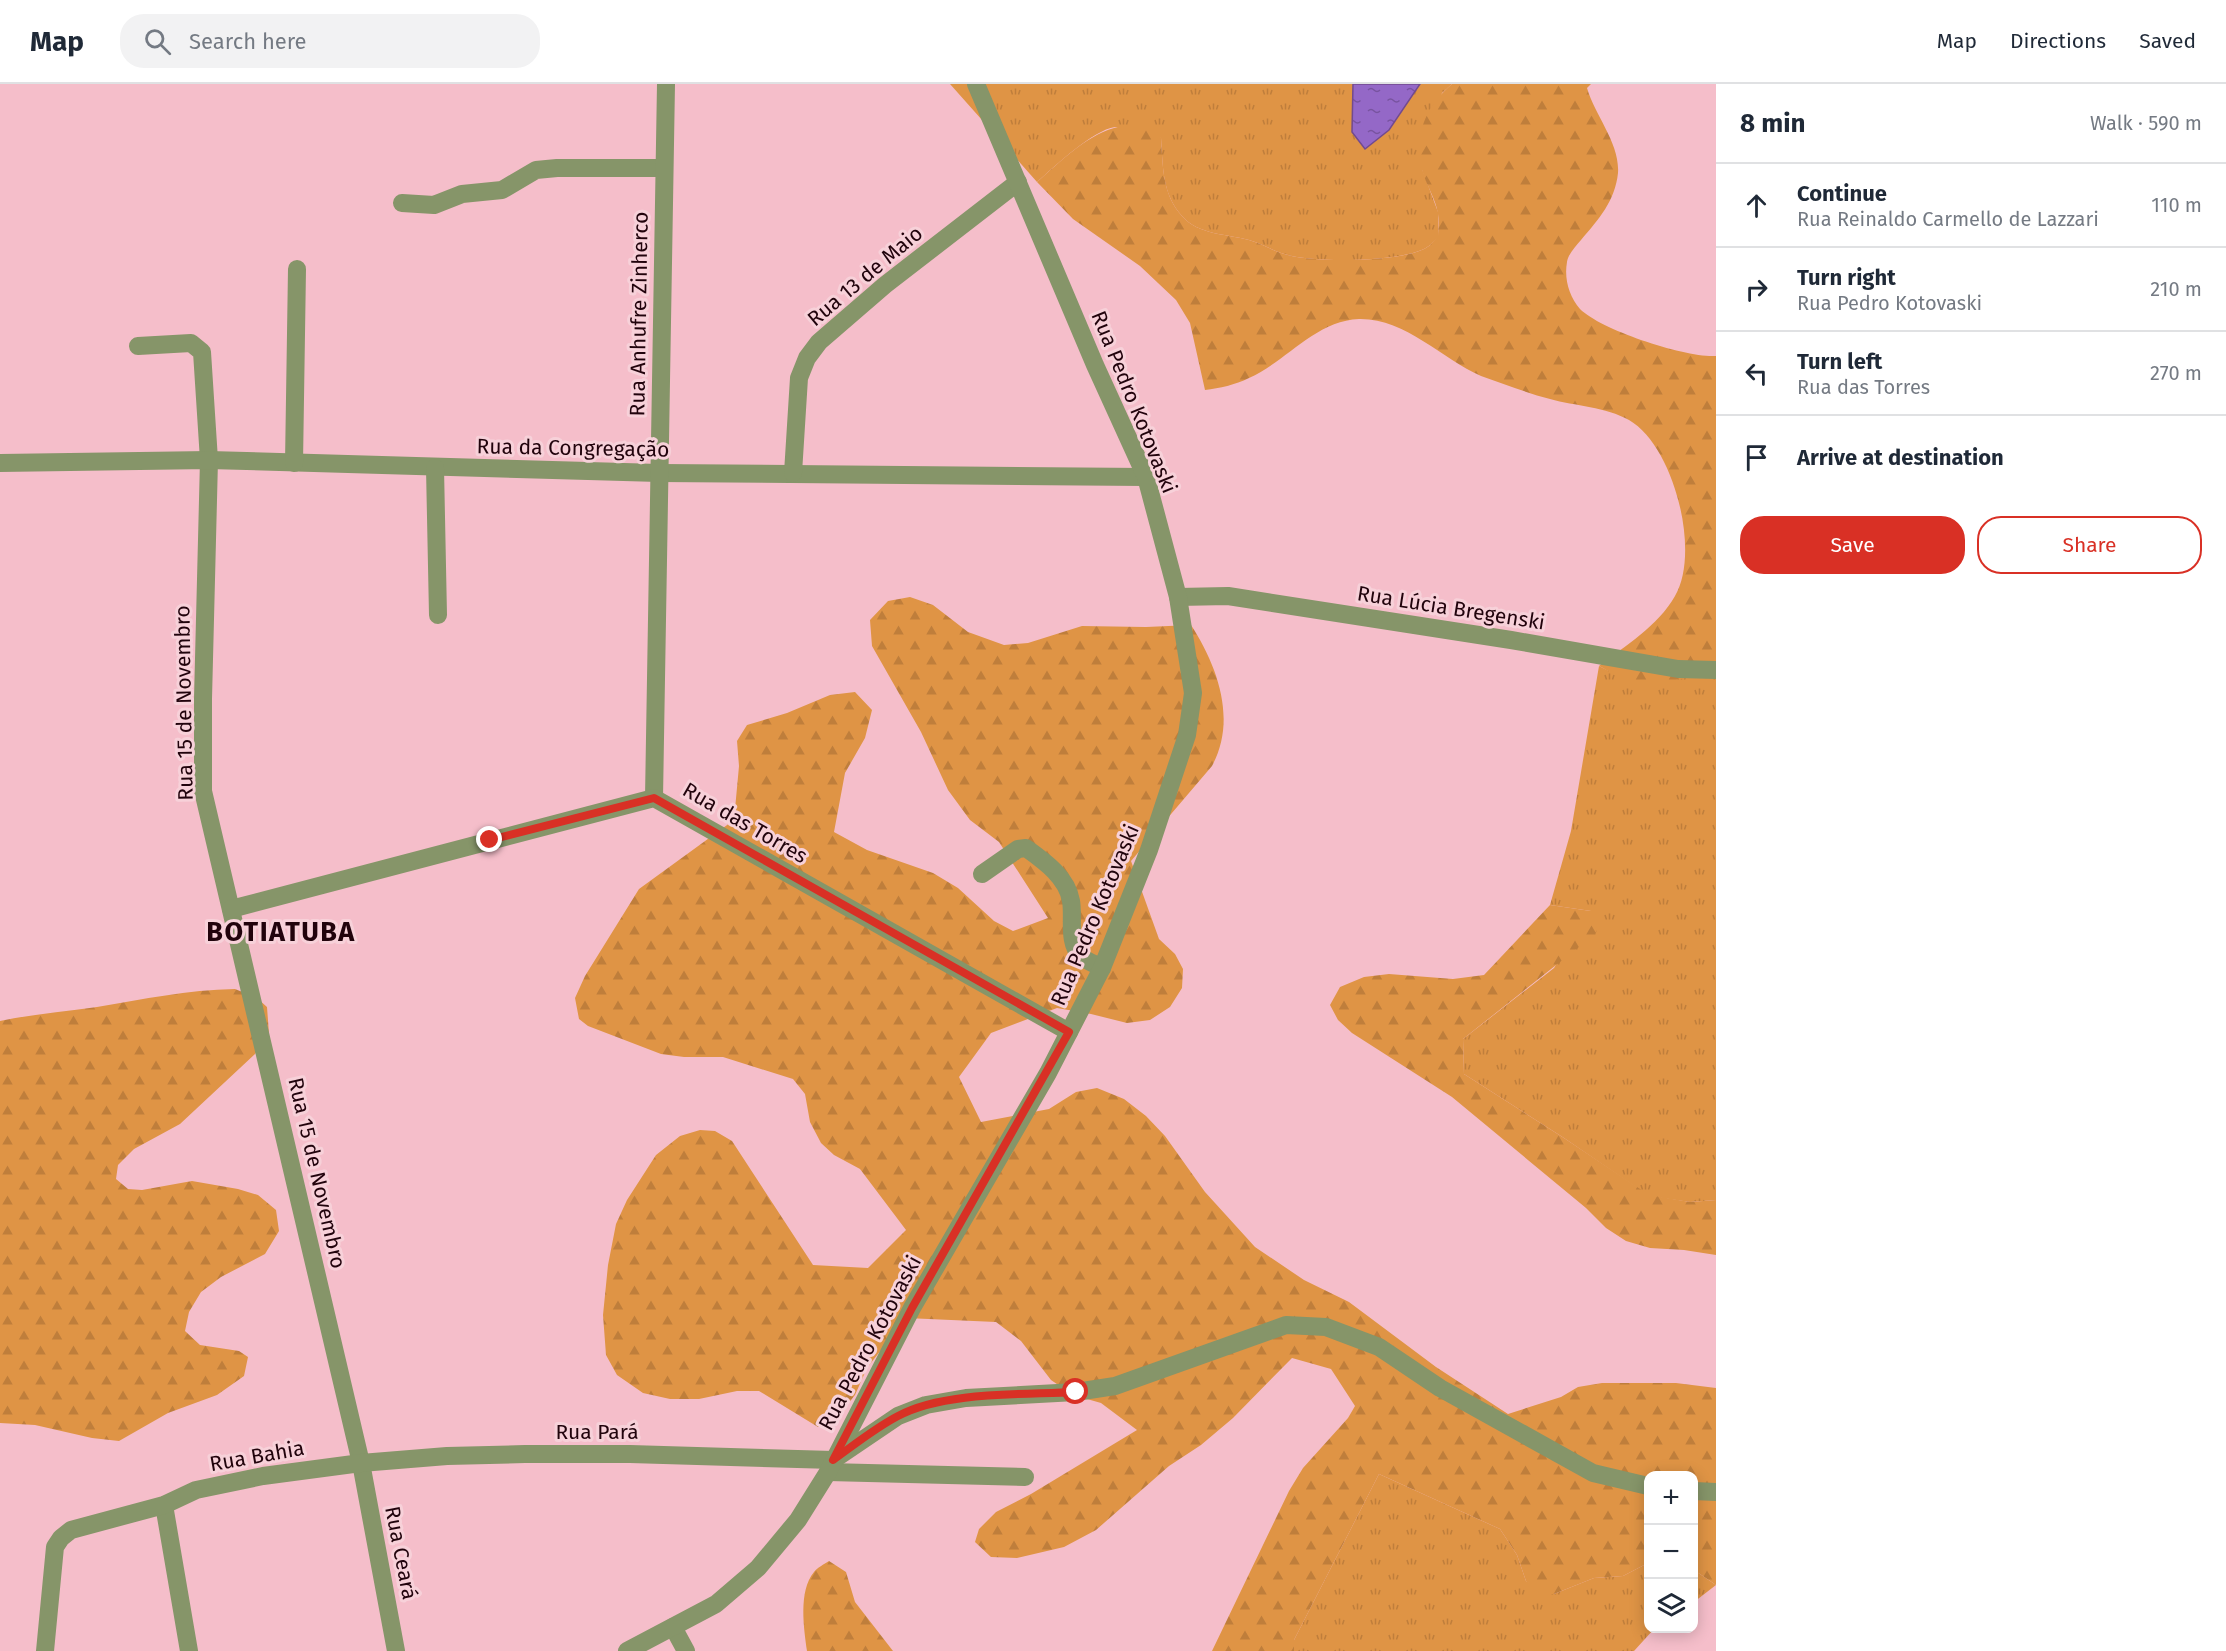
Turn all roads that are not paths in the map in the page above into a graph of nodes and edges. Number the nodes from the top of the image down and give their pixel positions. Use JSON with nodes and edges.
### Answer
{"nodes":[{"id":1,"x":666,"y":84,"type":"edge"},
{"id":2,"x":976,"y":84,"type":"edge"},
{"id":3,"x":664,"y":168,"type":"junction"},
{"id":4,"x":1018,"y":182,"type":"junction"},
{"id":5,"x":402,"y":203,"type":"dead end"},
{"id":6,"x":297,"y":269,"type":"dead end"},
{"id":7,"x":138,"y":345,"type":"dead end"},
{"id":8,"x":209,"y":460,"type":"junction"},
{"id":9,"x":294,"y":463,"type":"junction"},
{"id":10,"x":0,"y":464,"type":"edge"},
{"id":11,"x":435,"y":468,"type":"junction"},
{"id":12,"x":659,"y":473,"type":"junction"},
{"id":13,"x":793,"y":473,"type":"junction"},
{"id":14,"x":1146,"y":477,"type":"junction"},
{"id":15,"x":1178,"y":597,"type":"junction"},
{"id":16,"x":438,"y":615,"type":"dead end"},
{"id":17,"x":1716,"y":670,"type":"edge"},
{"id":18,"x":654,"y":798,"type":"junction"},
{"id":19,"x":982,"y":874,"type":"dead end"},
{"id":20,"x":231,"y":909,"type":"junction"},
{"id":21,"x":1102,"y":968,"type":"junction"},
{"id":22,"x":1069,"y":1032,"type":"junction"},
{"id":23,"x":362,"y":1463,"type":"junction"},
{"id":24,"x":830,"y":1466,"type":"junction"},
{"id":25,"x":1025,"y":1477,"type":"dead end"},
{"id":26,"x":1644,"y":1485,"type":"edge"},
{"id":27,"x":1698,"y":1491,"type":"edge"},
{"id":28,"x":1716,"y":1492,"type":"edge"},
{"id":29,"x":164,"y":1505,"type":"junction"},
{"id":30,"x":674,"y":1627,"type":"junction"},
{"id":31,"x":45,"y":1651,"type":"edge"},
{"id":32,"x":189,"y":1651,"type":"edge"},
{"id":33,"x":396,"y":1651,"type":"edge"},
{"id":34,"x":627,"y":1651,"type":"edge"},
{"id":35,"x":686,"y":1651,"type":"edge"}],
"edges":[{"from":1,"to":3,"type":"street","name":"Rua Anhufre Zinherco"},
{"from":2,"to":4,"type":"street","name":"Rua Pedro Kotovaski"},
{"from":3,"to":5,"type":"street"},
{"from":3,"to":12,"type":"street","name":"Rua Anhufre Zinherco"},
{"from":4,"to":13,"type":"street","name":"Rua 13 de Maio"},
{"from":4,"to":14,"type":"street","name":"Rua Pedro Kotovaski"},
{"from":6,"to":9,"type":"street"},
{"from":7,"to":8,"type":"street","name":"Rua 15 de Novembro"},
{"from":8,"to":9,"type":"street","name":"Rua da Congregação"},
{"from":8,"to":10,"type":"street","name":"Rua da Congregação"},
{"from":8,"to":20,"type":"street","name":"Rua 15 de Novembro"},
{"from":9,"to":11,"type":"street","name":"Rua da Congregação"},
{"from":11,"to":12,"type":"street","name":"Rua da Congregação"},
{"from":11,"to":16,"type":"street"},
{"from":12,"to":13,"type":"street","name":"Rua da Congregação"},
{"from":12,"to":18,"type":"street","name":"Rua Anhufre Zinherco"},
{"from":13,"to":14,"type":"street","name":"Rua da Congregação"},
{"from":14,"to":15,"type":"street","name":"Rua Pedro Kotovaski"},
{"from":15,"to":17,"type":"street","name":"Rua Lúcia Bregenski"},
{"from":15,"to":21,"type":"street","name":"Rua Pedro Kotovaski"},
{"from":18,"to":20,"type":"street","name":"Rua das Torres"},
{"from":18,"to":22,"type":"street","name":"Rua das Torres"},
{"from":19,"to":21,"type":"street"},
{"from":20,"to":23,"type":"street","name":"Rua 15 de Novembro"},
{"from":21,"to":22,"type":"street","name":"Rua Pedro Kotovaski"},
{"from":22,"to":24,"type":"street","name":"Rua Pedro Kotovaski"},
{"from":23,"to":24,"type":"street","name":"Rua Pará"},
{"from":23,"to":29,"type":"street","name":"Rua Bahia"},
{"from":23,"to":33,"type":"street","name":"Rua Ceará"},
{"from":24,"to":25,"type":"street","name":"Rua Pará"},
{"from":24,"to":26,"type":"street"},
{"from":24,"to":30,"type":"street","name":"Rua Pedro Kotovaski"},
{"from":27,"to":28,"type":"street"},
{"from":29,"to":31,"type":"street","name":"Rua Bahia"},
{"from":29,"to":32,"type":"street"},
{"from":30,"to":34,"type":"street","name":"Rua Pedro Kotovaski"},
{"from":30,"to":35,"type":"street"}]}
